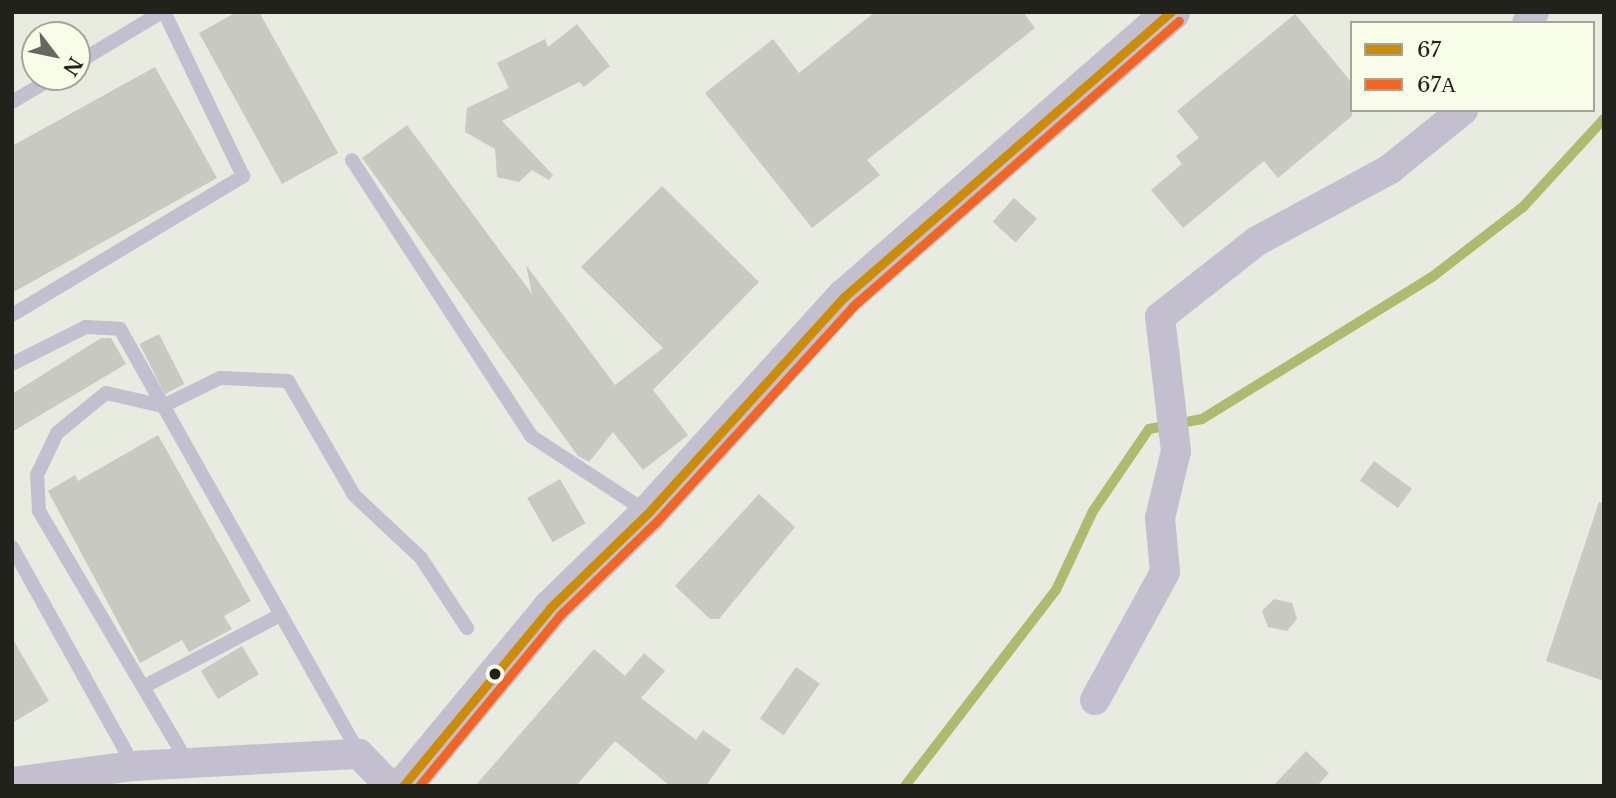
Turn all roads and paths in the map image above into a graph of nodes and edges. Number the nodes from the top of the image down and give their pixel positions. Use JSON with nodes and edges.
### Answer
{"nodes":[{"id":1,"x":163,"y":12,"type":"edge"},
{"id":2,"x":1171,"y":12,"type":"edge"},
{"id":3,"x":91,"y":55,"type":"edge"},
{"id":4,"x":30,"y":91,"type":"edge"},
{"id":5,"x":12,"y":102,"type":"edge"},
{"id":6,"x":1461,"y":112,"type":"edge"},
{"id":7,"x":352,"y":160,"type":"dead end"},
{"id":8,"x":12,"y":315,"type":"edge"},
{"id":9,"x":12,"y":364,"type":"edge"},
{"id":10,"x":163,"y":406,"type":"junction"},
{"id":11,"x":648,"y":513,"type":"junction"},
{"id":12,"x":12,"y":547,"type":"edge"},
{"id":13,"x":280,"y":615,"type":"junction"},
{"id":14,"x":467,"y":628,"type":"dead end"},
{"id":15,"x":145,"y":686,"type":"junction"},
{"id":16,"x":1095,"y":700,"type":"dead end"},
{"id":17,"x":359,"y":754,"type":"junction"},
{"id":18,"x":188,"y":763,"type":"junction"},
{"id":19,"x":134,"y":766,"type":"junction"},
{"id":20,"x":12,"y":782,"type":"edge"},
{"id":21,"x":390,"y":786,"type":"edge"},
{"id":22,"x":403,"y":786,"type":"edge"}],
"edges":[{"from":1,"to":3,"type":"lane"},
{"from":1,"to":8,"type":"lane"},
{"from":2,"to":11,"type":"street"},
{"from":4,"to":5,"type":"lane"},
{"from":6,"to":16,"type":"street"},
{"from":7,"to":11,"type":"lane"},
{"from":9,"to":10,"type":"lane"},
{"from":10,"to":13,"type":"lane"},
{"from":10,"to":14,"type":"lane"},
{"from":10,"to":15,"type":"lane"},
{"from":11,"to":22,"type":"street"},
{"from":12,"to":19,"type":"lane"},
{"from":13,"to":15,"type":"lane"},
{"from":13,"to":17,"type":"lane"},
{"from":15,"to":18,"type":"lane"},
{"from":17,"to":18,"type":"street"},
{"from":17,"to":21,"type":"street"},
{"from":18,"to":19,"type":"street"},
{"from":19,"to":20,"type":"street"}]}
